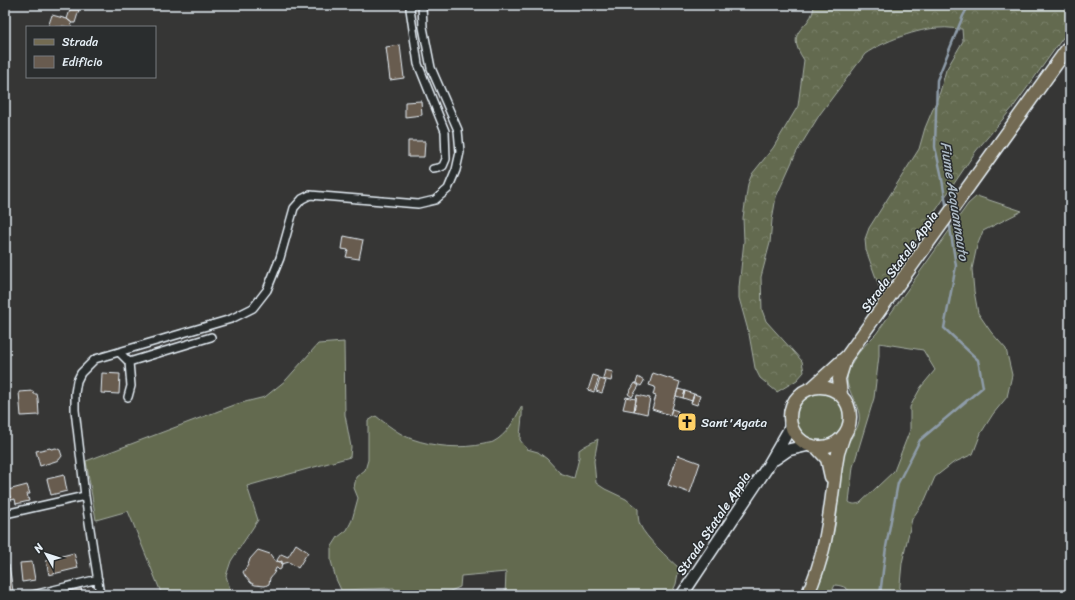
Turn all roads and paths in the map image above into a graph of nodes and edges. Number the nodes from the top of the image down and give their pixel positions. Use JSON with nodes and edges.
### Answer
{"nodes":[{"id":1,"x":412,"y":5,"type":"edge"},
{"id":2,"x":422,"y":5,"type":"edge"},
{"id":3,"x":1070,"y":45,"type":"edge"},
{"id":4,"x":433,"y":169,"type":"dead end"},
{"id":5,"x":210,"y":337,"type":"dead end"},
{"id":6,"x":120,"y":353,"type":"junction"},
{"id":7,"x":847,"y":356,"type":"junction"},
{"id":8,"x":129,"y":362,"type":"junction"},
{"id":9,"x":813,"y":387,"type":"junction"},
{"id":10,"x":841,"y":394,"type":"junction"},
{"id":11,"x":128,"y":397,"type":"dead end"},
{"id":12,"x":790,"y":424,"type":"junction"},
{"id":13,"x":844,"y":436,"type":"junction"},
{"id":14,"x":812,"y":446,"type":"junction"},
{"id":15,"x":768,"y":466,"type":"junction"},
{"id":16,"x":832,"y":488,"type":"junction"},
{"id":17,"x":85,"y":496,"type":"junction"},
{"id":18,"x":5,"y":514,"type":"edge"},
{"id":19,"x":98,"y":579,"type":"junction"},
{"id":20,"x":33,"y":595,"type":"edge"},
{"id":21,"x":100,"y":595,"type":"edge"},
{"id":22,"x":682,"y":595,"type":"edge"},
{"id":23,"x":807,"y":595,"type":"edge"}],
"edges":[{"from":1,"to":4,"type":"street"},
{"from":2,"to":6,"type":"street"},
{"from":3,"to":7,"type":"main road","name":"Strada Statale Appia"},
{"from":5,"to":8,"type":"street"},
{"from":6,"to":8,"type":"street"},
{"from":6,"to":17,"type":"street"},
{"from":7,"to":9,"type":"main road","name":"Strada Statale Appia"},
{"from":7,"to":10,"type":"main road","name":"Strada Statale Appia"},
{"from":8,"to":11,"type":"street"},
{"from":9,"to":10,"type":"main road"},
{"from":9,"to":12,"type":"main road","name":"Strada Statale Appia"},
{"from":10,"to":13,"type":"main road","name":"Strada Statale Appia"},
{"from":12,"to":14,"type":"main road"},
{"from":12,"to":15,"type":"street","name":"Strada Statale Appia"},
{"from":13,"to":14,"type":"main road","name":"Strada Statale Appia"},
{"from":13,"to":16,"type":"main road"},
{"from":14,"to":15,"type":"street","name":"Strada Statale Appia"},
{"from":14,"to":16,"type":"main road"},
{"from":15,"to":22,"type":"street","name":"Strada Statale Appia"},
{"from":16,"to":23,"type":"main road"},
{"from":17,"to":18,"type":"street"},
{"from":17,"to":19,"type":"street"},
{"from":19,"to":20,"type":"street"},
{"from":19,"to":21,"type":"street"}]}
